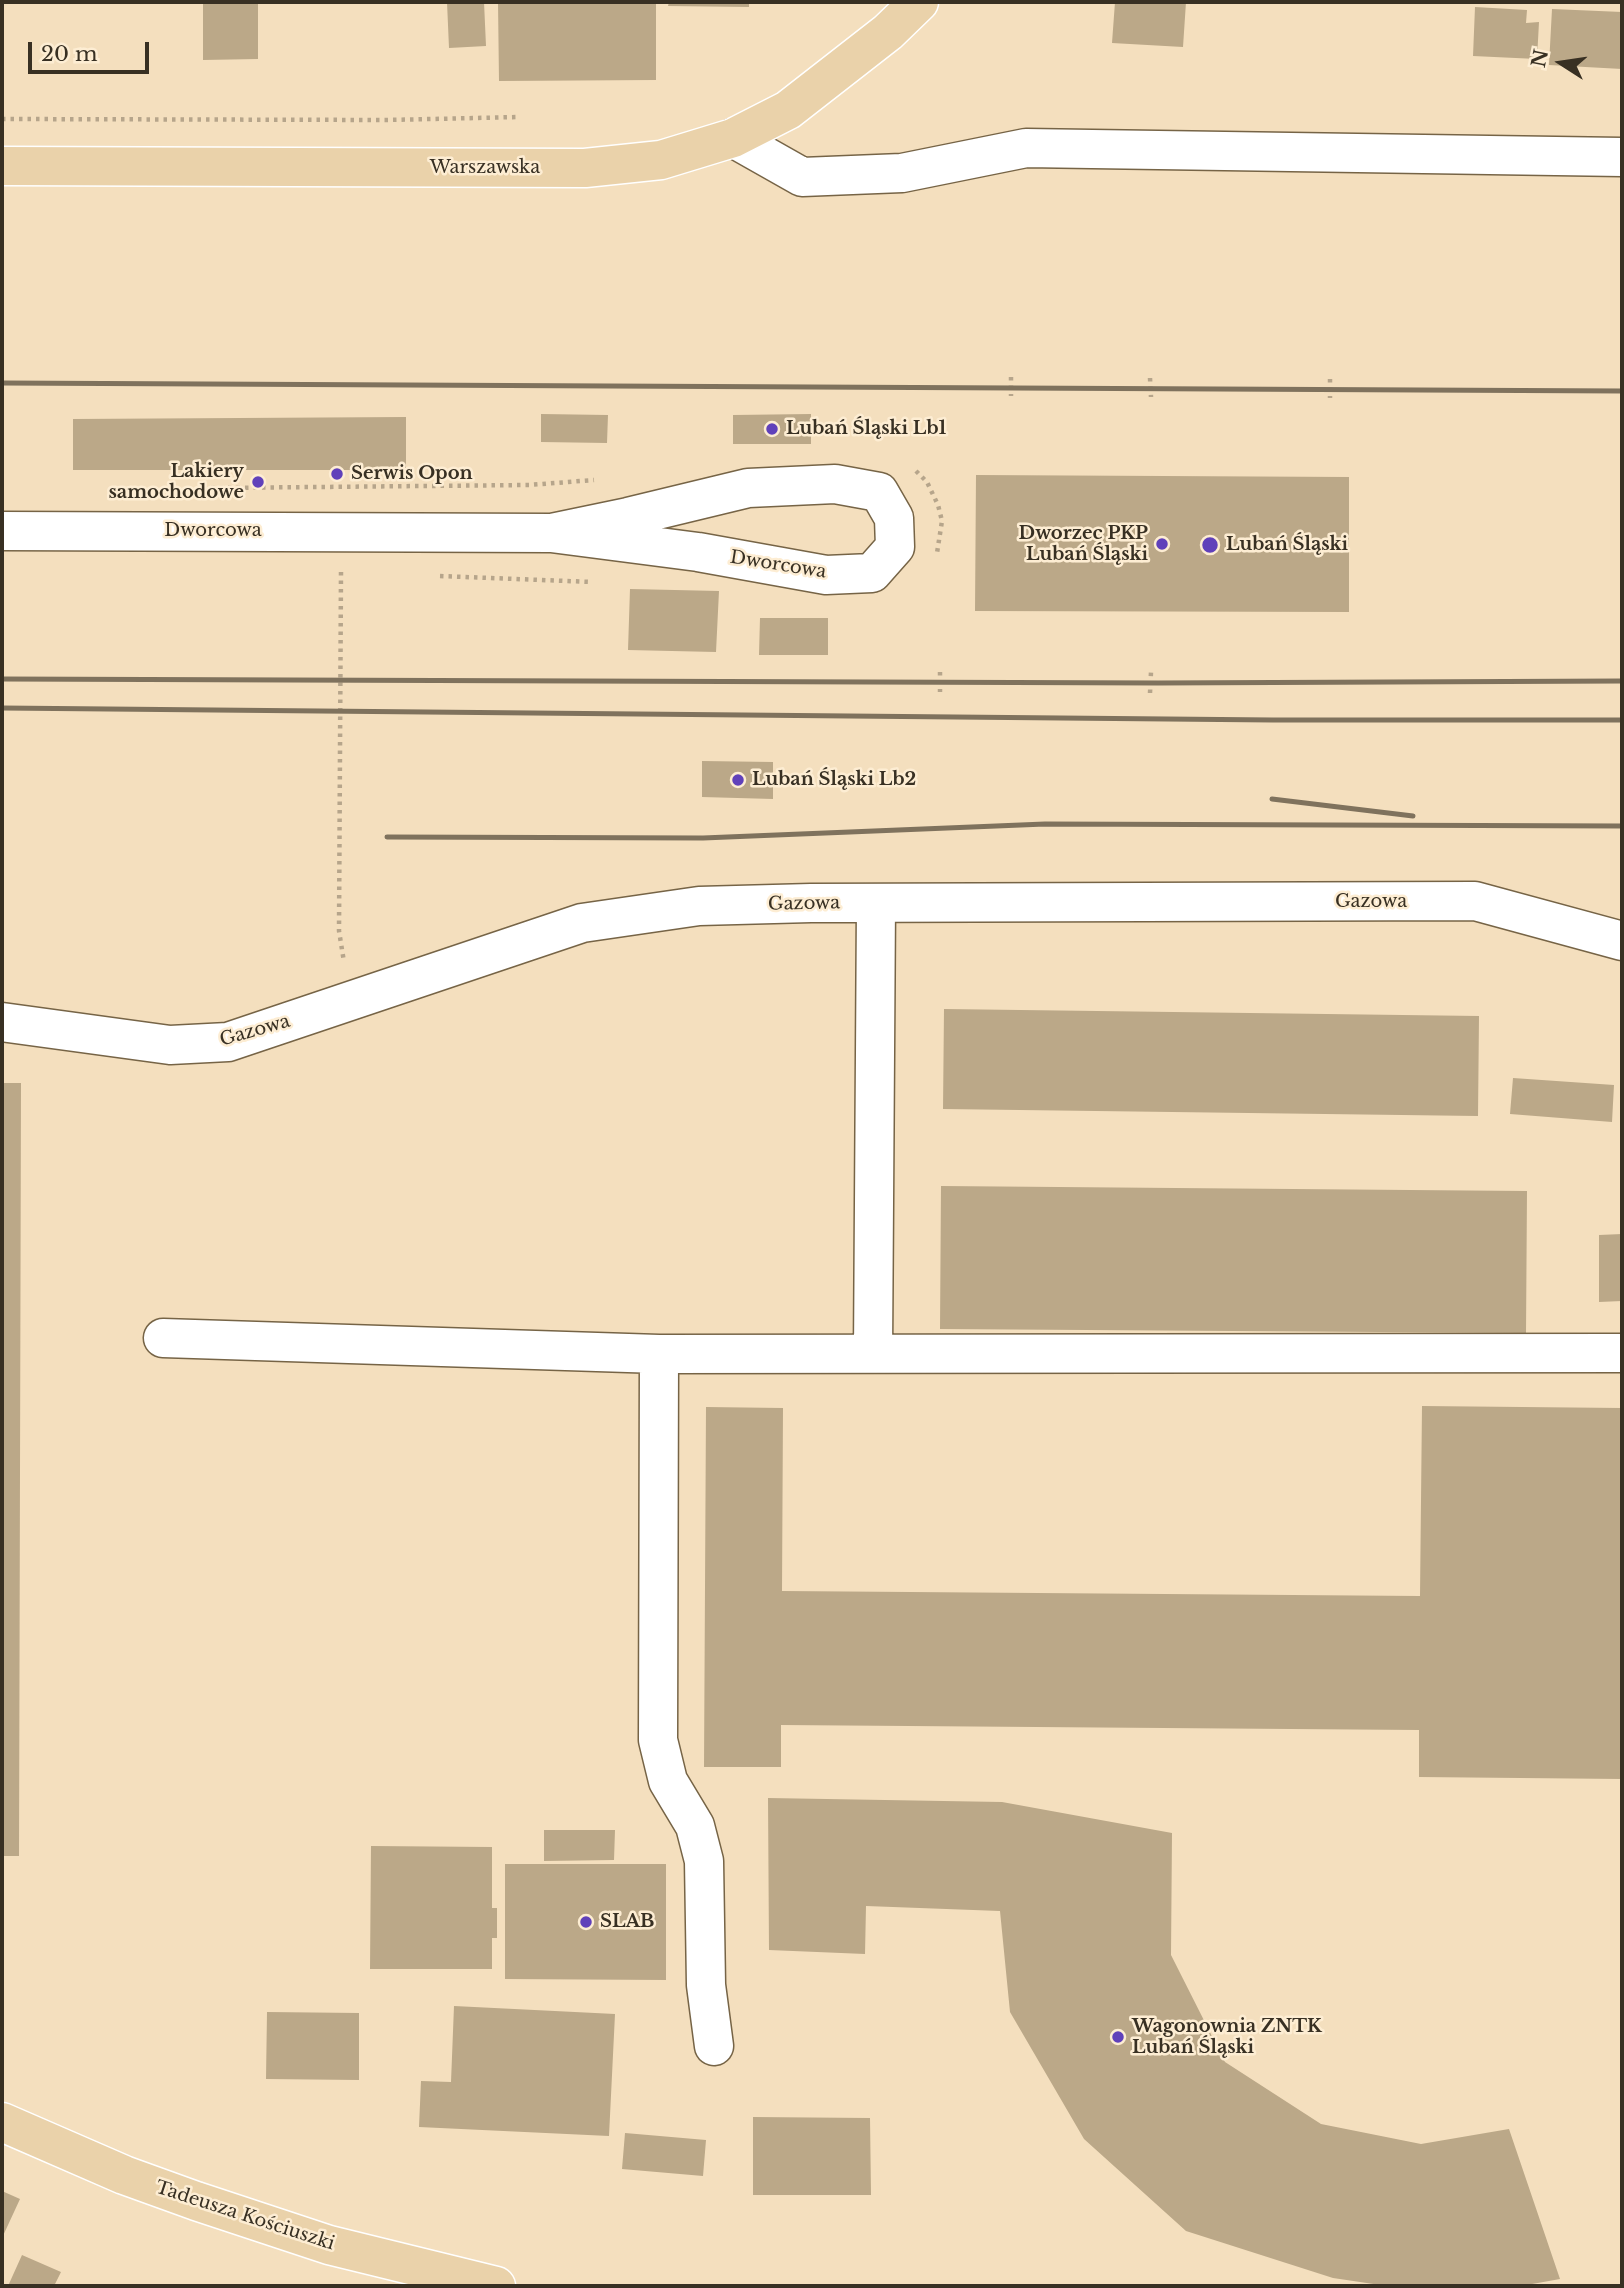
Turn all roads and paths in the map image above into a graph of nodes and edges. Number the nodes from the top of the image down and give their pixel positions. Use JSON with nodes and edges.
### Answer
{"nodes":[{"id":1,"x":919,"y":2,"type":"edge"},
{"id":2,"x":520,"y":117,"type":"dead end"},
{"id":3,"x":2,"y":119,"type":"edge"},
{"id":4,"x":733,"y":138,"type":"junction"},
{"id":5,"x":1622,"y":157,"type":"edge"},
{"id":6,"x":2,"y":166,"type":"edge"},
{"id":7,"x":1011,"y":377,"type":"dead end"},
{"id":8,"x":1150,"y":378,"type":"dead end"},
{"id":9,"x":1330,"y":379,"type":"dead end"},
{"id":10,"x":1011,"y":396,"type":"dead end"},
{"id":11,"x":1151,"y":397,"type":"dead end"},
{"id":12,"x":1330,"y":398,"type":"dead end"},
{"id":13,"x":2,"y":531,"type":"edge"},
{"id":14,"x":551,"y":533,"type":"junction"},
{"id":15,"x":341,"y":572,"type":"dead end"},
{"id":16,"x":940,"y":672,"type":"dead end"},
{"id":17,"x":1151,"y":672,"type":"dead end"},
{"id":18,"x":940,"y":692,"type":"dead end"},
{"id":19,"x":1150,"y":693,"type":"dead end"},
{"id":20,"x":876,"y":903,"type":"junction"},
{"id":21,"x":1622,"y":942,"type":"edge"},
{"id":22,"x":350,"y":1001,"type":"junction"},
{"id":23,"x":2,"y":1022,"type":"edge"},
{"id":24,"x":163,"y":1338,"type":"dead end"},
{"id":25,"x":873,"y":1352,"type":"junction"},
{"id":26,"x":1622,"y":1353,"type":"edge"},
{"id":27,"x":659,"y":1354,"type":"junction"},
{"id":28,"x":714,"y":2046,"type":"dead end"},
{"id":29,"x":2,"y":2122,"type":"edge"},
{"id":30,"x":496,"y":2286,"type":"edge"}],
"edges":[{"from":1,"to":4,"type":"main road","name":"Warszawska"},
{"from":2,"to":3,"type":"path"},
{"from":4,"to":5,"type":"street"},
{"from":4,"to":6,"type":"main road","name":"Warszawska"},
{"from":7,"to":10,"type":"path"},
{"from":8,"to":11,"type":"path"},
{"from":9,"to":12,"type":"path"},
{"from":13,"to":14,"type":"street","name":"Dworcowa"},
{"from":14,"to":14,"type":"street","name":"Dworcowa"},
{"from":15,"to":22,"type":"path"},
{"from":16,"to":18,"type":"path"},
{"from":17,"to":19,"type":"path"},
{"from":20,"to":21,"type":"street","name":"Gazowa"},
{"from":20,"to":22,"type":"street","name":"Gazowa"},
{"from":20,"to":25,"type":"street"},
{"from":22,"to":23,"type":"street","name":"Gazowa"},
{"from":24,"to":27,"type":"street"},
{"from":25,"to":26,"type":"street"},
{"from":25,"to":27,"type":"street"},
{"from":27,"to":28,"type":"street"},
{"from":29,"to":30,"type":"main road","name":"Tadeusza Kościuszki"}]}
